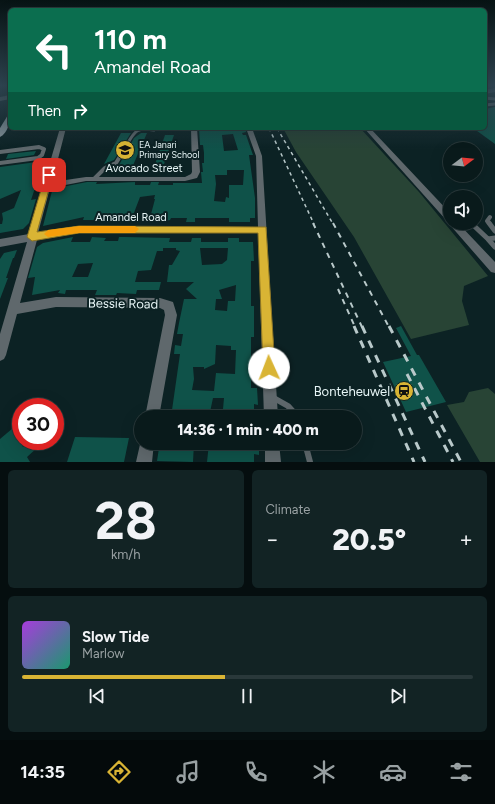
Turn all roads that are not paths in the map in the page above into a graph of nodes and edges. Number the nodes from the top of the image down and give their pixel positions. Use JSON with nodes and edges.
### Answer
{"nodes":[{"id":1,"x":8,"y":120,"type":"edge"},
{"id":2,"x":62,"y":130,"type":"edge"},
{"id":3,"x":137,"y":130,"type":"edge"},
{"id":4,"x":194,"y":130,"type":"edge"},
{"id":5,"x":250,"y":130,"type":"edge"},
{"id":6,"x":369,"y":130,"type":"edge"},
{"id":7,"x":0,"y":135,"type":"edge"},
{"id":8,"x":0,"y":152,"type":"edge"},
{"id":9,"x":0,"y":163,"type":"edge"},
{"id":10,"x":94,"y":179,"type":"junction"},
{"id":11,"x":46,"y":186,"type":"junction"},
{"id":12,"x":443,"y":211,"type":"edge"},
{"id":13,"x":490,"y":218,"type":"dead end"},
{"id":14,"x":263,"y":230,"type":"junction"},
{"id":15,"x":459,"y":230,"type":"edge"},
{"id":16,"x":478,"y":230,"type":"edge"},
{"id":17,"x":495,"y":231,"type":"edge"},
{"id":18,"x":32,"y":237,"type":"junction"},
{"id":19,"x":495,"y":238,"type":"edge"},
{"id":20,"x":488,"y":239,"type":"junction"},
{"id":21,"x":0,"y":243,"type":"edge"},
{"id":22,"x":495,"y":247,"type":"edge"},
{"id":23,"x":495,"y":269,"type":"edge"},
{"id":24,"x":12,"y":310,"type":"junction"},
{"id":25,"x":0,"y":355,"type":"edge"},
{"id":26,"x":270,"y":396,"type":"junction"},
{"id":27,"x":153,"y":410,"type":"edge"},
{"id":28,"x":271,"y":410,"type":"edge"},
{"id":29,"x":292,"y":410,"type":"edge"},
{"id":30,"x":146,"y":450,"type":"edge"},
{"id":31,"x":272,"y":450,"type":"edge"},
{"id":32,"x":307,"y":450,"type":"edge"},
{"id":33,"x":144,"y":462,"type":"edge"},
{"id":34,"x":273,"y":462,"type":"edge"},
{"id":35,"x":310,"y":462,"type":"edge"}],
"edges":[{"from":1,"to":7,"type":"street"},
{"from":2,"to":11,"type":"street"},
{"from":3,"to":10,"type":"lane"},
{"from":4,"to":10,"type":"street","name":"Avocado Street"},
{"from":5,"to":14,"type":"street"},
{"from":6,"to":12,"type":"street"},
{"from":8,"to":9,"type":"lane"},
{"from":10,"to":11,"type":"street","name":"Avocado Street"},
{"from":11,"to":18,"type":"street"},
{"from":13,"to":17,"type":"lane"},
{"from":14,"to":18,"type":"street","name":"Amandel Road"},
{"from":14,"to":26,"type":"street"},
{"from":15,"to":23,"type":"street"},
{"from":16,"to":20,"type":"lane"},
{"from":18,"to":21,"type":"street","name":"Amandel Road"},
{"from":18,"to":24,"type":"street"},
{"from":19,"to":20,"type":"lane"},
{"from":20,"to":22,"type":"lane"},
{"from":24,"to":25,"type":"street"},
{"from":24,"to":27,"type":"street","name":"Bessie Road"},
{"from":26,"to":28,"type":"street"},
{"from":26,"to":29,"type":"lane"},
{"from":30,"to":33,"type":"street"},
{"from":31,"to":34,"type":"street"},
{"from":32,"to":35,"type":"lane"}]}
